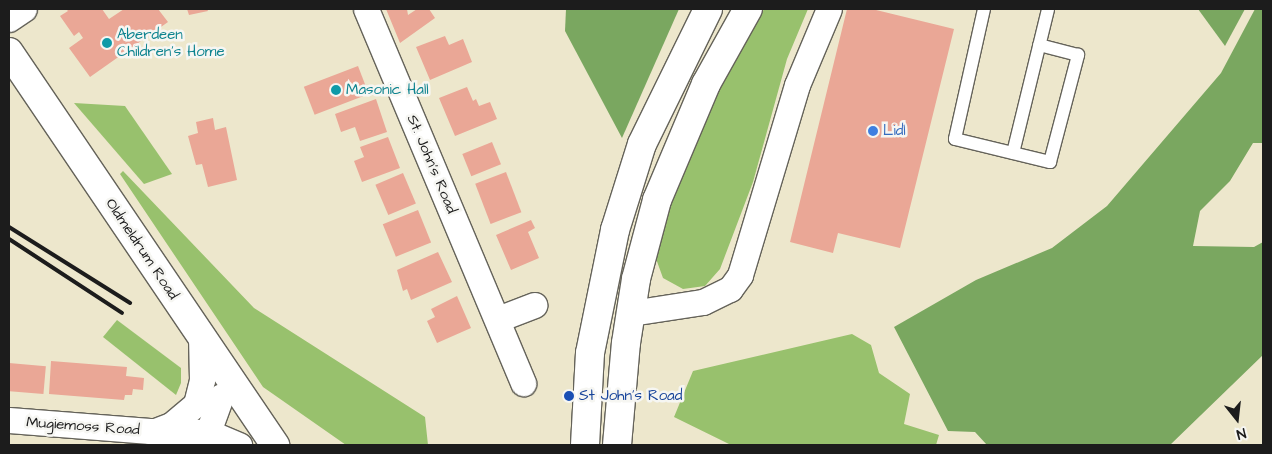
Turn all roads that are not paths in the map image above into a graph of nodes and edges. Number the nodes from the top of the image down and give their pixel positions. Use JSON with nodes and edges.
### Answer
{"nodes":[{"id":1,"x":24,"y":9,"type":"edge"},
{"id":2,"x":366,"y":9,"type":"edge"},
{"id":3,"x":708,"y":9,"type":"edge"},
{"id":4,"x":748,"y":9,"type":"edge"},
{"id":5,"x":829,"y":9,"type":"edge"},
{"id":6,"x":984,"y":9,"type":"edge"},
{"id":7,"x":1048,"y":9,"type":"edge"},
{"id":8,"x":9,"y":20,"type":"edge"},
{"id":9,"x":1039,"y":46,"type":"junction"},
{"id":10,"x":9,"y":52,"type":"edge"},
{"id":11,"x":1013,"y":153,"type":"junction"},
{"id":12,"x":534,"y":305,"type":"dead end"},
{"id":13,"x":631,"y":313,"type":"junction"},
{"id":14,"x":498,"y":319,"type":"junction"},
{"id":15,"x":201,"y":337,"type":"junction"},
{"id":16,"x":523,"y":383,"type":"dead end"},
{"id":17,"x":221,"y":396,"type":"dead end"},
{"id":18,"x":9,"y":420,"type":"edge"},
{"id":19,"x":158,"y":430,"type":"junction"},
{"id":20,"x":208,"y":432,"type":"junction"},
{"id":21,"x":239,"y":445,"type":"edge"},
{"id":22,"x":275,"y":445,"type":"edge"},
{"id":23,"x":585,"y":445,"type":"edge"},
{"id":24,"x":617,"y":445,"type":"edge"}],
"edges":[{"from":1,"to":8,"type":"street"},
{"from":2,"to":14,"type":"street","name":"St. John's Road"},
{"from":3,"to":23,"type":"main road"},
{"from":4,"to":13,"type":"main road"},
{"from":5,"to":13,"type":"street"},
{"from":6,"to":11,"type":"lane"},
{"from":7,"to":9,"type":"lane"},
{"from":9,"to":11,"type":"lane"},
{"from":9,"to":11,"type":"lane"},
{"from":10,"to":15,"type":"main road","name":"Oldmeldrum Road"},
{"from":12,"to":14,"type":"street"},
{"from":13,"to":24,"type":"main road"},
{"from":14,"to":16,"type":"street","name":"St. John's Road"},
{"from":15,"to":19,"type":"street","name":"Mugiemoss Road"},
{"from":15,"to":22,"type":"main road","name":"Oldmeldrum Road"},
{"from":17,"to":20,"type":"street"},
{"from":18,"to":19,"type":"street","name":"Mugiemoss Road"},
{"from":19,"to":20,"type":"street","name":"Mugiemoss Road"},
{"from":20,"to":21,"type":"street","name":"Mugiemoss Road"}]}
